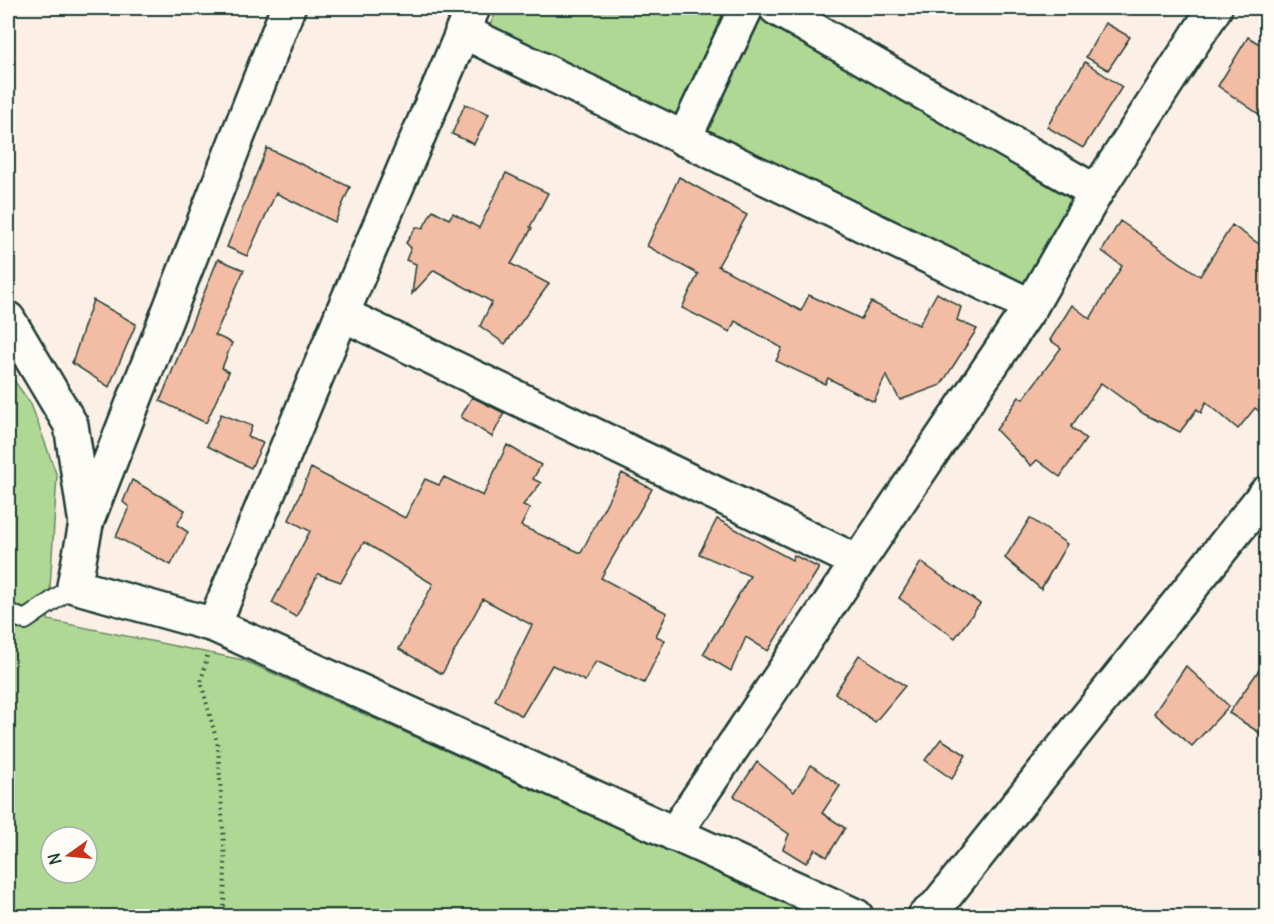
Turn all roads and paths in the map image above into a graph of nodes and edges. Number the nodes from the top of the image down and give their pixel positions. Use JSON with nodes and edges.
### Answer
{"nodes":[{"id":1,"x":288,"y":8,"type":"edge"},
{"id":2,"x":746,"y":8,"type":"edge"},
{"id":3,"x":776,"y":8,"type":"edge"},
{"id":4,"x":1215,"y":8,"type":"edge"},
{"id":5,"x":468,"y":19,"type":"edge"},
{"id":6,"x":684,"y":139,"type":"junction"},
{"id":7,"x":1096,"y":192,"type":"junction"},
{"id":8,"x":1030,"y":306,"type":"junction"},
{"id":9,"x":342,"y":314,"type":"junction"},
{"id":10,"x":8,"y":319,"type":"edge"},
{"id":11,"x":1266,"y":494,"type":"edge"},
{"id":12,"x":86,"y":524,"type":"junction"},
{"id":13,"x":858,"y":562,"type":"junction"},
{"id":14,"x":74,"y":586,"type":"junction"},
{"id":15,"x":8,"y":613,"type":"edge"},
{"id":16,"x":214,"y":626,"type":"junction"},
{"id":17,"x":674,"y":834,"type":"junction"},
{"id":18,"x":939,"y":913,"type":"edge"},
{"id":19,"x":224,"y":916,"type":"edge"},
{"id":20,"x":856,"y":916,"type":"edge"}],
"edges":[{"from":1,"to":12,"type":"street"},
{"from":2,"to":6,"type":"street"},
{"from":3,"to":7,"type":"street"},
{"from":4,"to":7,"type":"street"},
{"from":5,"to":6,"type":"street"},
{"from":5,"to":9,"type":"street"},
{"from":6,"to":8,"type":"street"},
{"from":7,"to":8,"type":"street"},
{"from":8,"to":13,"type":"street"},
{"from":9,"to":13,"type":"street"},
{"from":9,"to":16,"type":"street"},
{"from":10,"to":12,"type":"street"},
{"from":11,"to":18,"type":"street"},
{"from":12,"to":14,"type":"street"},
{"from":13,"to":17,"type":"street"},
{"from":14,"to":15,"type":"lane"},
{"from":14,"to":16,"type":"street"},
{"from":16,"to":17,"type":"street"},
{"from":16,"to":19,"type":"path"},
{"from":17,"to":20,"type":"street"}]}
